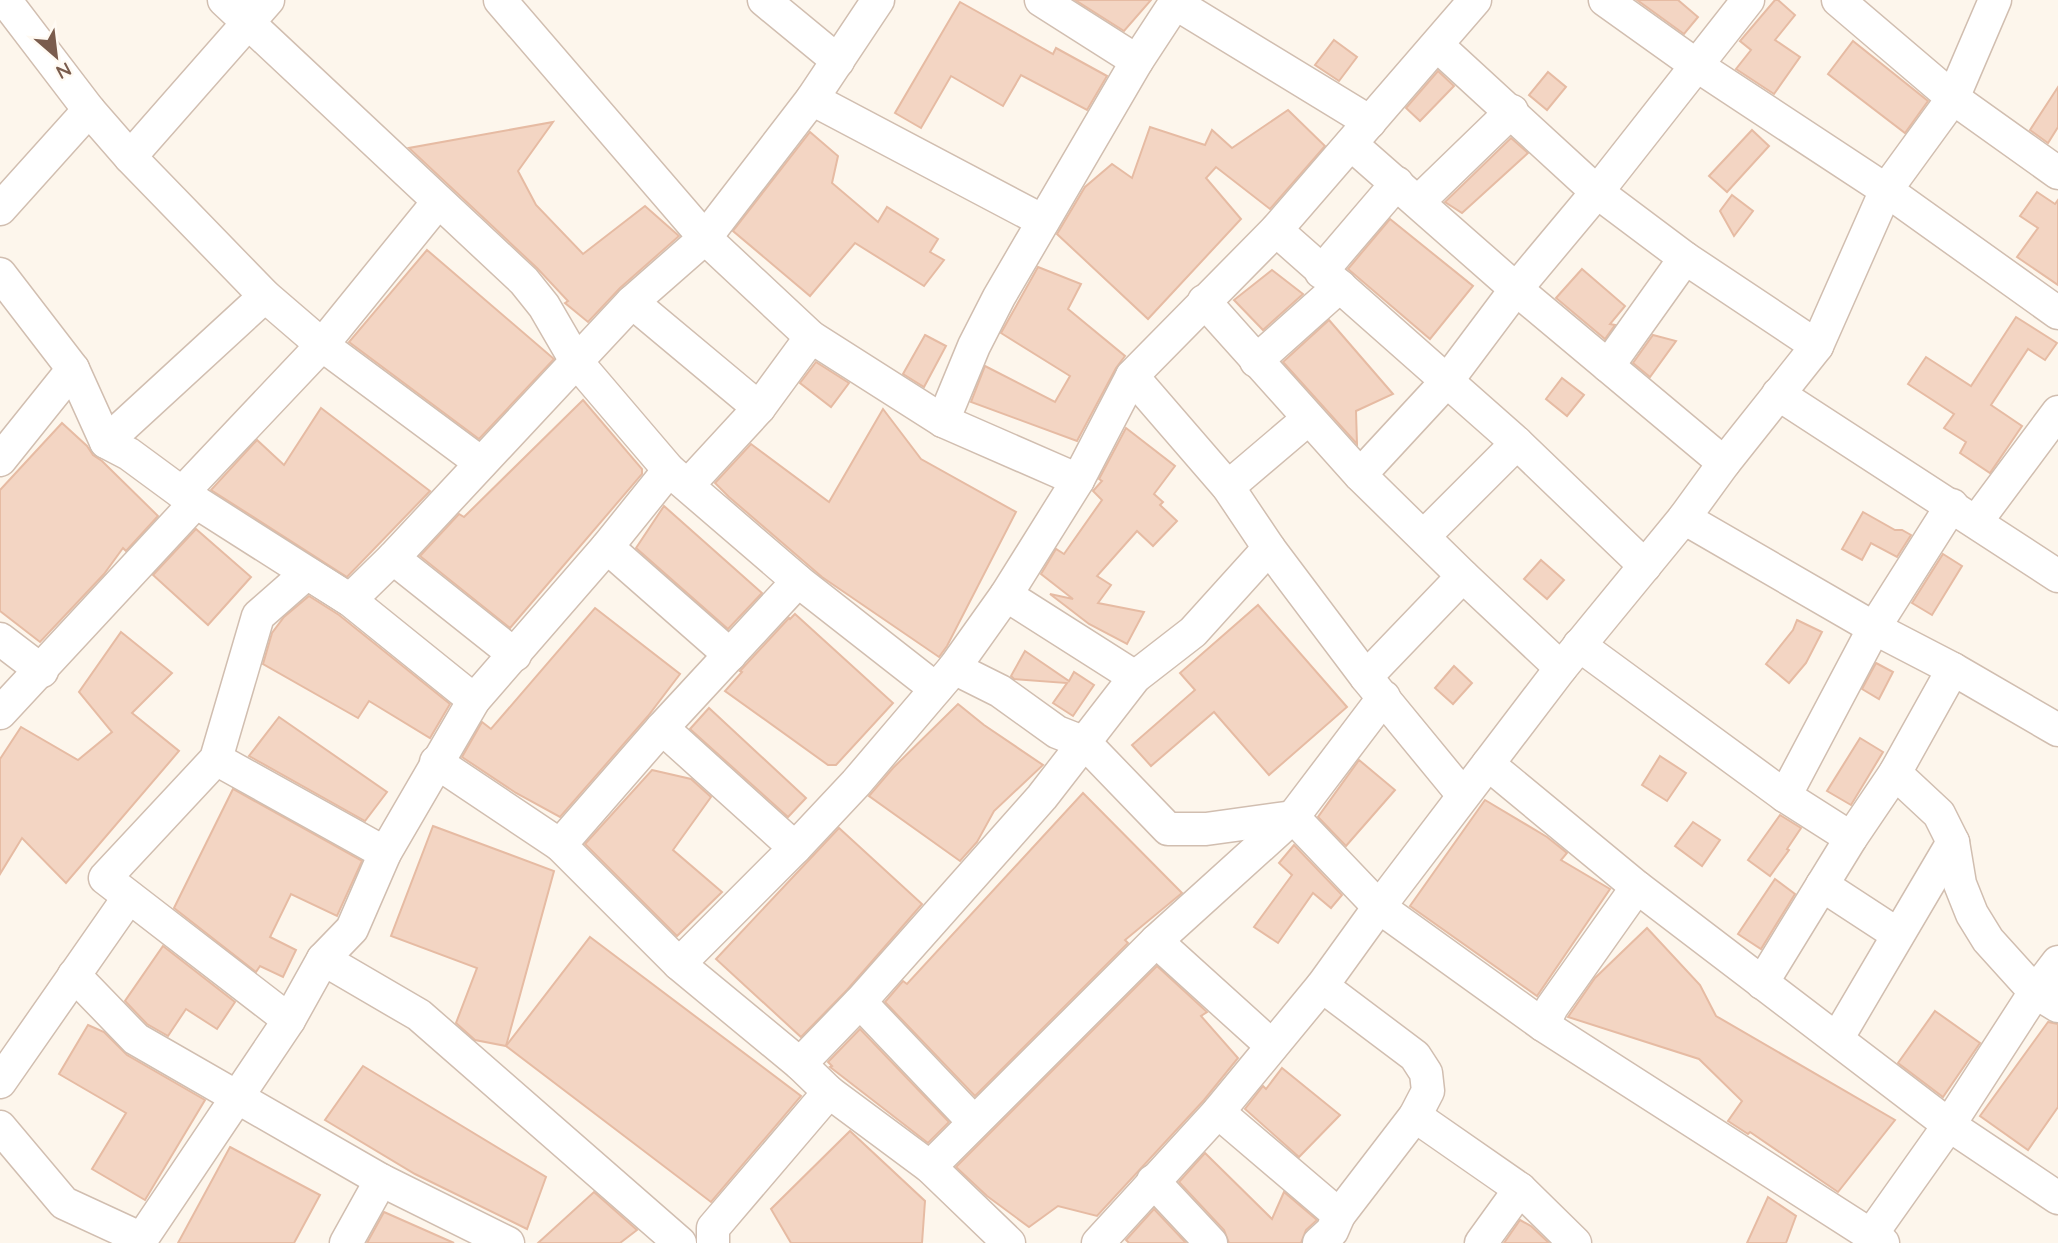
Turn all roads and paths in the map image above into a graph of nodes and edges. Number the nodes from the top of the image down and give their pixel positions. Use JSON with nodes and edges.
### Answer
{"nodes":[{"id":1,"x":5,"y":0,"type":"edge"},
{"id":2,"x":224,"y":0,"type":"edge"},
{"id":3,"x":500,"y":0,"type":"edge"},
{"id":4,"x":764,"y":0,"type":"edge"},
{"id":5,"x":878,"y":0,"type":"edge"},
{"id":6,"x":1041,"y":0,"type":"edge"},
{"id":7,"x":1605,"y":0,"type":"edge"},
{"id":8,"x":1748,"y":0,"type":"edge"},
{"id":9,"x":1838,"y":0,"type":"edge"},
{"id":10,"x":1993,"y":1,"type":"edge"},
{"id":11,"x":1176,"y":2,"type":"edge"},
{"id":12,"x":1463,"y":4,"type":"edge"},
{"id":13,"x":258,"y":11,"type":"edge"},
{"id":14,"x":1437,"y":45,"type":"junction"},
{"id":15,"x":838,"y":61,"type":"junction"},
{"id":16,"x":1137,"y":61,"type":"junction"},
{"id":17,"x":1696,"y":65,"type":"junction"},
{"id":18,"x":1953,"y":97,"type":"junction"},
{"id":19,"x":813,"y":99,"type":"junction"},
{"id":20,"x":89,"y":110,"type":"junction"},
{"id":21,"x":1512,"y":111,"type":"junction"},
{"id":22,"x":1360,"y":133,"type":"junction"},
{"id":23,"x":130,"y":158,"type":"junction"},
{"id":24,"x":2058,"y":173,"type":"edge"},
{"id":25,"x":1886,"y":190,"type":"junction"},
{"id":26,"x":1597,"y":192,"type":"junction"},
{"id":27,"x":1408,"y":193,"type":"junction"},
{"id":28,"x":438,"y":202,"type":"junction"},
{"id":29,"x":0,"y":209,"type":"edge"},
{"id":30,"x":1043,"y":221,"type":"junction"},
{"id":31,"x":1276,"y":230,"type":"junction"},
{"id":32,"x":705,"y":238,"type":"junction"},
{"id":33,"x":1685,"y":258,"type":"junction"},
{"id":34,"x":0,"y":275,"type":"edge"},
{"id":35,"x":1331,"y":279,"type":"junction"},
{"id":36,"x":1516,"y":289,"type":"junction"},
{"id":37,"x":265,"y":296,"type":"junction"},
{"id":38,"x":1203,"y":301,"type":"junction"},
{"id":39,"x":632,"y":302,"type":"junction"},
{"id":40,"x":2058,"y":313,"type":"edge"},
{"id":41,"x":811,"y":337,"type":"junction"},
{"id":42,"x":322,"y":345,"type":"junction"},
{"id":43,"x":1817,"y":346,"type":"junction"},
{"id":44,"x":576,"y":361,"type":"junction"},
{"id":45,"x":1256,"y":361,"type":"junction"},
{"id":46,"x":1608,"y":366,"type":"junction"},
{"id":47,"x":73,"y":369,"type":"junction"},
{"id":48,"x":1132,"y":376,"type":"junction"},
{"id":49,"x":1447,"y":381,"type":"junction"},
{"id":50,"x":1778,"y":394,"type":"junction"},
{"id":51,"x":759,"y":408,"type":"junction"},
{"id":52,"x":2058,"y":411,"type":"edge"},
{"id":53,"x":1308,"y":419,"type":"junction"},
{"id":54,"x":943,"y":421,"type":"junction"},
{"id":55,"x":106,"y":442,"type":"junction"},
{"id":56,"x":1517,"y":443,"type":"junction"},
{"id":57,"x":0,"y":460,"type":"edge"},
{"id":58,"x":481,"y":463,"type":"junction"},
{"id":59,"x":1724,"y":463,"type":"junction"},
{"id":60,"x":1360,"y":475,"type":"junction"},
{"id":61,"x":678,"y":478,"type":"junction"},
{"id":62,"x":1078,"y":480,"type":"junction"},
{"id":63,"x":1228,"y":487,"type":"junction"},
{"id":64,"x":189,"y":497,"type":"junction"},
{"id":65,"x":1964,"y":514,"type":"junction"},
{"id":66,"x":1684,"y":518,"type":"junction"},
{"id":67,"x":1424,"y":536,"type":"junction"},
{"id":68,"x":607,"y":547,"type":"junction"},
{"id":69,"x":1269,"y":548,"type":"junction"},
{"id":70,"x":393,"y":558,"type":"junction"},
{"id":71,"x":1645,"y":566,"type":"junction"},
{"id":72,"x":1462,"y":576,"type":"junction"},
{"id":73,"x":2058,"y":576,"type":"edge"},
{"id":74,"x":798,"y":581,"type":"junction"},
{"id":75,"x":1006,"y":595,"type":"junction"},
{"id":76,"x":351,"y":600,"type":"junction"},
{"id":77,"x":1874,"y":628,"type":"junction"},
{"id":78,"x":0,"y":639,"type":"edge"},
{"id":79,"x":515,"y":655,"type":"junction"},
{"id":80,"x":730,"y":655,"type":"junction"},
{"id":81,"x":1570,"y":657,"type":"junction"},
{"id":82,"x":1953,"y":669,"type":"junction"},
{"id":83,"x":42,"y":670,"type":"junction"},
{"id":84,"x":1135,"y":677,"type":"junction"},
{"id":85,"x":945,"y":678,"type":"junction"},
{"id":86,"x":1375,"y":687,"type":"junction"},
{"id":87,"x":474,"y":700,"type":"junction"},
{"id":88,"x":0,"y":713,"type":"edge"},
{"id":89,"x":662,"y":728,"type":"junction"},
{"id":90,"x":2058,"y":730,"type":"edge"},
{"id":91,"x":1085,"y":743,"type":"junction"},
{"id":92,"x":216,"y":759,"type":"junction"},
{"id":93,"x":436,"y":762,"type":"junction"},
{"id":94,"x":1488,"y":764,"type":"junction"},
{"id":95,"x":1895,"y":773,"type":"junction"},
{"id":96,"x":1464,"y":796,"type":"junction"},
{"id":97,"x":1785,"y":796,"type":"junction"},
{"id":98,"x":1293,"y":817,"type":"junction"},
{"id":99,"x":1851,"y":838,"type":"junction"},
{"id":100,"x":1953,"y":842,"type":"junction"},
{"id":101,"x":560,"y":845,"type":"junction"},
{"id":102,"x":796,"y":848,"type":"junction"},
{"id":103,"x":386,"y":853,"type":"junction"},
{"id":104,"x":1822,"y":886,"type":"junction"},
{"id":105,"x":1637,"y":887,"type":"junction"},
{"id":106,"x":130,"y":897,"type":"junction"},
{"id":107,"x":1379,"y":907,"type":"junction"},
{"id":108,"x":1897,"y":934,"type":"junction"},
{"id":109,"x":1156,"y":941,"type":"junction"},
{"id":110,"x":323,"y":959,"type":"junction"},
{"id":111,"x":2058,"y":962,"type":"edge"},
{"id":112,"x":679,"y":964,"type":"junction"},
{"id":113,"x":74,"y":975,"type":"junction"},
{"id":114,"x":1762,"y":983,"type":"junction"},
{"id":115,"x":1322,"y":986,"type":"junction"},
{"id":116,"x":2047,"y":999,"type":"edge"},
{"id":117,"x":860,"y":1002,"type":"junction"},
{"id":118,"x":289,"y":1020,"type":"junction"},
{"id":119,"x":1543,"y":1025,"type":"junction"},
{"id":120,"x":1837,"y":1039,"type":"junction"},
{"id":121,"x":1272,"y":1046,"type":"junction"},
{"id":122,"x":800,"y":1064,"type":"junction"},
{"id":123,"x":0,"y":1082,"type":"edge"},
{"id":124,"x":829,"y":1092,"type":"junction"},
{"id":125,"x":237,"y":1097,"type":"junction"},
{"id":126,"x":1218,"y":1112,"type":"junction"},
{"id":127,"x":1415,"y":1116,"type":"junction"},
{"id":128,"x":974,"y":1122,"type":"junction"},
{"id":129,"x":1949,"y":1125,"type":"junction"},
{"id":130,"x":0,"y":1127,"type":"edge"},
{"id":131,"x":930,"y":1167,"type":"junction"},
{"id":132,"x":381,"y":1180,"type":"junction"},
{"id":133,"x":1153,"y":1181,"type":"junction"},
{"id":134,"x":1520,"y":1189,"type":"junction"},
{"id":135,"x":2058,"y":1198,"type":"edge"},
{"id":136,"x":1332,"y":1233,"type":"edge"},
{"id":137,"x":1107,"y":1239,"type":"edge"},
{"id":138,"x":1877,"y":1239,"type":"edge"},
{"id":139,"x":141,"y":1241,"type":"edge"},
{"id":140,"x":346,"y":1243,"type":"edge"},
{"id":141,"x":508,"y":1243,"type":"edge"},
{"id":142,"x":680,"y":1243,"type":"edge"},
{"id":143,"x":713,"y":1243,"type":"edge"},
{"id":144,"x":1009,"y":1243,"type":"edge"},
{"id":145,"x":1212,"y":1243,"type":"edge"},
{"id":146,"x":1481,"y":1243,"type":"edge"},
{"id":147,"x":1575,"y":1243,"type":"edge"}],
"edges":[{"from":1,"to":20,"type":"street"},
{"from":2,"to":13,"type":"street"},
{"from":3,"to":32,"type":"street"},
{"from":4,"to":15,"type":"street"},
{"from":5,"to":15,"type":"street"},
{"from":6,"to":16,"type":"street"},
{"from":7,"to":17,"type":"street"},
{"from":8,"to":17,"type":"street"},
{"from":9,"to":18,"type":"street"},
{"from":10,"to":18,"type":"street"},
{"from":11,"to":16,"type":"street"},
{"from":11,"to":22,"type":"street"},
{"from":12,"to":14,"type":"street"},
{"from":13,"to":23,"type":"street"},
{"from":13,"to":28,"type":"street"},
{"from":14,"to":21,"type":"street"},
{"from":14,"to":22,"type":"street"},
{"from":15,"to":19,"type":"street"},
{"from":16,"to":30,"type":"street"},
{"from":17,"to":25,"type":"street"},
{"from":17,"to":26,"type":"street"},
{"from":18,"to":24,"type":"street"},
{"from":18,"to":25,"type":"street"},
{"from":19,"to":30,"type":"street"},
{"from":19,"to":32,"type":"street"},
{"from":20,"to":23,"type":"street"},
{"from":20,"to":29,"type":"street"},
{"from":21,"to":26,"type":"street"},
{"from":21,"to":27,"type":"street"},
{"from":22,"to":27,"type":"street"},
{"from":22,"to":31,"type":"street"},
{"from":23,"to":37,"type":"street"},
{"from":25,"to":40,"type":"street"},
{"from":25,"to":43,"type":"street"},
{"from":26,"to":33,"type":"street"},
{"from":26,"to":36,"type":"street"},
{"from":27,"to":35,"type":"street"},
{"from":27,"to":36,"type":"street"},
{"from":28,"to":42,"type":"street"},
{"from":28,"to":44,"type":"street"},
{"from":30,"to":54,"type":"street"},
{"from":31,"to":35,"type":"street"},
{"from":31,"to":38,"type":"street"},
{"from":32,"to":39,"type":"street"},
{"from":32,"to":41,"type":"street"},
{"from":33,"to":43,"type":"street"},
{"from":33,"to":46,"type":"street"},
{"from":34,"to":47,"type":"street"},
{"from":35,"to":45,"type":"street"},
{"from":35,"to":49,"type":"street"},
{"from":36,"to":46,"type":"street"},
{"from":36,"to":49,"type":"street"},
{"from":37,"to":42,"type":"street"},
{"from":37,"to":55,"type":"street"},
{"from":38,"to":45,"type":"street"},
{"from":38,"to":48,"type":"street"},
{"from":39,"to":44,"type":"street"},
{"from":39,"to":51,"type":"street"},
{"from":41,"to":51,"type":"street"},
{"from":41,"to":54,"type":"street"},
{"from":42,"to":58,"type":"street"},
{"from":42,"to":64,"type":"street"},
{"from":43,"to":50,"type":"street"},
{"from":44,"to":58,"type":"street"},
{"from":44,"to":61,"type":"street"},
{"from":45,"to":53,"type":"street"},
{"from":46,"to":59,"type":"street"},
{"from":47,"to":55,"type":"street"},
{"from":47,"to":57,"type":"street"},
{"from":48,"to":62,"type":"street"},
{"from":48,"to":63,"type":"street"},
{"from":49,"to":56,"type":"street"},
{"from":49,"to":60,"type":"street"},
{"from":50,"to":59,"type":"street"},
{"from":50,"to":65,"type":"street"},
{"from":51,"to":61,"type":"street"},
{"from":52,"to":65,"type":"street"},
{"from":53,"to":60,"type":"street"},
{"from":53,"to":63,"type":"street"},
{"from":54,"to":62,"type":"street"},
{"from":55,"to":64,"type":"street"},
{"from":56,"to":67,"type":"street"},
{"from":56,"to":71,"type":"street"},
{"from":58,"to":70,"type":"street"},
{"from":59,"to":66,"type":"street"},
{"from":60,"to":67,"type":"street"},
{"from":61,"to":68,"type":"street"},
{"from":61,"to":74,"type":"street"},
{"from":62,"to":75,"type":"street"},
{"from":63,"to":69,"type":"street"},
{"from":64,"to":76,"type":"street"},
{"from":64,"to":83,"type":"street"},
{"from":65,"to":73,"type":"street"},
{"from":65,"to":77,"type":"street"},
{"from":66,"to":71,"type":"street"},
{"from":66,"to":77,"type":"street"},
{"from":67,"to":72,"type":"street"},
{"from":68,"to":79,"type":"street"},
{"from":68,"to":80,"type":"street"},
{"from":69,"to":84,"type":"street"},
{"from":69,"to":86,"type":"street"},
{"from":70,"to":76,"type":"street"},
{"from":70,"to":79,"type":"street"},
{"from":71,"to":81,"type":"street"},
{"from":72,"to":81,"type":"street"},
{"from":72,"to":86,"type":"street"},
{"from":74,"to":80,"type":"street"},
{"from":74,"to":85,"type":"street"},
{"from":75,"to":84,"type":"street"},
{"from":75,"to":85,"type":"street"},
{"from":76,"to":87,"type":"street"},
{"from":76,"to":92,"type":"street"},
{"from":77,"to":82,"type":"street"},
{"from":77,"to":97,"type":"street"},
{"from":78,"to":83,"type":"street"},
{"from":79,"to":87,"type":"street"},
{"from":80,"to":89,"type":"street"},
{"from":81,"to":94,"type":"street"},
{"from":81,"to":97,"type":"street"},
{"from":82,"to":90,"type":"street"},
{"from":82,"to":95,"type":"street"},
{"from":83,"to":88,"type":"street"},
{"from":84,"to":91,"type":"street"},
{"from":85,"to":91,"type":"street"},
{"from":85,"to":102,"type":"street"},
{"from":86,"to":96,"type":"street"},
{"from":86,"to":98,"type":"street"},
{"from":87,"to":93,"type":"street"},
{"from":89,"to":101,"type":"street"},
{"from":89,"to":102,"type":"street"},
{"from":91,"to":98,"type":"street"},
{"from":91,"to":117,"type":"street"},
{"from":92,"to":103,"type":"street"},
{"from":92,"to":106,"type":"street"},
{"from":93,"to":101,"type":"street"},
{"from":93,"to":103,"type":"street"},
{"from":94,"to":96,"type":"street"},
{"from":94,"to":105,"type":"street"},
{"from":95,"to":99,"type":"street"},
{"from":95,"to":100,"type":"street"},
{"from":96,"to":107,"type":"street"},
{"from":97,"to":99,"type":"street"},
{"from":98,"to":107,"type":"street"},
{"from":98,"to":109,"type":"street"},
{"from":99,"to":104,"type":"street"},
{"from":100,"to":108,"type":"street"},
{"from":100,"to":116,"type":"street"},
{"from":101,"to":112,"type":"street"},
{"from":102,"to":112,"type":"street"},
{"from":103,"to":110,"type":"street"},
{"from":104,"to":108,"type":"street"},
{"from":104,"to":114,"type":"street"},
{"from":105,"to":114,"type":"street"},
{"from":105,"to":119,"type":"street"},
{"from":106,"to":113,"type":"street"},
{"from":106,"to":118,"type":"street"},
{"from":107,"to":115,"type":"street"},
{"from":107,"to":119,"type":"street"},
{"from":108,"to":120,"type":"street"},
{"from":109,"to":121,"type":"street"},
{"from":109,"to":128,"type":"street"},
{"from":110,"to":118,"type":"street"},
{"from":110,"to":142,"type":"street"},
{"from":111,"to":116,"type":"street"},
{"from":112,"to":122,"type":"street"},
{"from":113,"to":123,"type":"street"},
{"from":113,"to":125,"type":"street"},
{"from":114,"to":120,"type":"street"},
{"from":115,"to":121,"type":"street"},
{"from":115,"to":127,"type":"street"},
{"from":116,"to":129,"type":"street"},
{"from":117,"to":122,"type":"street"},
{"from":117,"to":128,"type":"street"},
{"from":118,"to":125,"type":"street"},
{"from":119,"to":138,"type":"street"},
{"from":120,"to":129,"type":"street"},
{"from":121,"to":126,"type":"street"},
{"from":122,"to":124,"type":"street"},
{"from":124,"to":131,"type":"street"},
{"from":124,"to":143,"type":"street"},
{"from":125,"to":132,"type":"street"},
{"from":125,"to":139,"type":"street"},
{"from":126,"to":133,"type":"street"},
{"from":126,"to":136,"type":"street"},
{"from":127,"to":134,"type":"street"},
{"from":127,"to":136,"type":"street"},
{"from":128,"to":131,"type":"street"},
{"from":129,"to":135,"type":"street"},
{"from":129,"to":138,"type":"street"},
{"from":130,"to":139,"type":"street"},
{"from":131,"to":144,"type":"street"},
{"from":132,"to":140,"type":"street"},
{"from":132,"to":141,"type":"street"},
{"from":133,"to":137,"type":"street"},
{"from":133,"to":145,"type":"street"},
{"from":134,"to":146,"type":"street"},
{"from":134,"to":147,"type":"street"}]}
